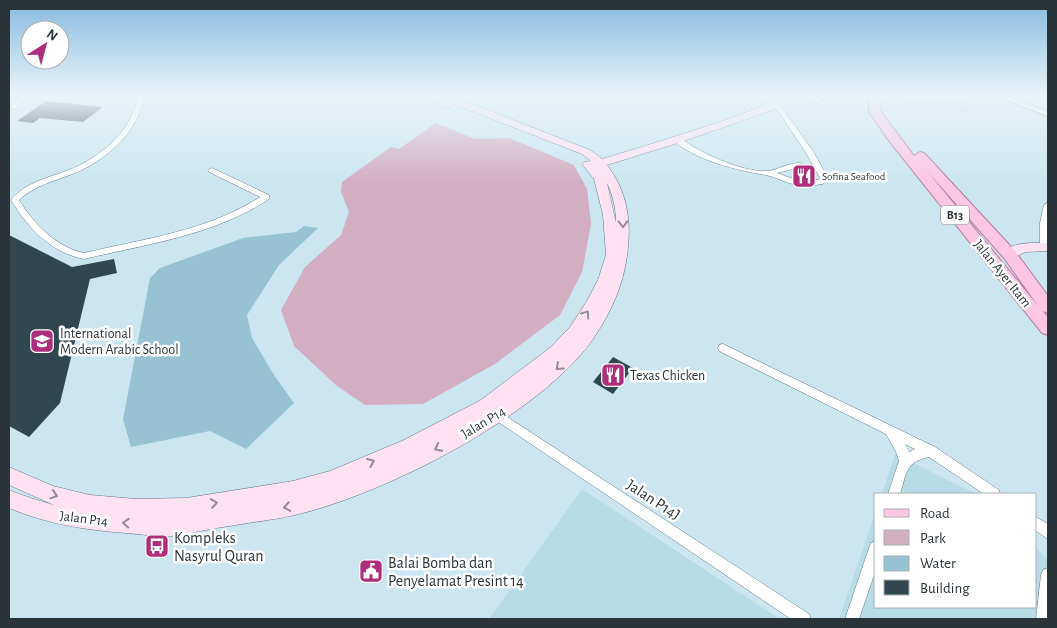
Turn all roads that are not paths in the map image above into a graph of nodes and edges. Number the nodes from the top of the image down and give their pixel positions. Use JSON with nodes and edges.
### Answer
{"nodes":[{"id":1,"x":131,"y":124,"type":"edge"},
{"id":2,"x":496,"y":124,"type":"edge"},
{"id":3,"x":515,"y":124,"type":"edge"},
{"id":4,"x":707,"y":124,"type":"edge"},
{"id":5,"x":722,"y":124,"type":"edge"},
{"id":6,"x":790,"y":124,"type":"edge"},
{"id":7,"x":884,"y":124,"type":"edge"},
{"id":8,"x":893,"y":124,"type":"edge"},
{"id":9,"x":677,"y":140,"type":"junction"},
{"id":10,"x":568,"y":144,"type":"junction"},
{"id":11,"x":909,"y":145,"type":"junction"},
{"id":12,"x":638,"y":150,"type":"junction"},
{"id":13,"x":594,"y":163,"type":"junction"},
{"id":14,"x":798,"y":165,"type":"dead end"},
{"id":15,"x":212,"y":170,"type":"dead end"},
{"id":16,"x":768,"y":173,"type":"junction"},
{"id":17,"x":925,"y":178,"type":"junction"},
{"id":18,"x":618,"y":195,"type":"junction"},
{"id":19,"x":1048,"y":205,"type":"edge"},
{"id":20,"x":1046,"y":247,"type":"edge"},
{"id":21,"x":1009,"y":254,"type":"junction"},
{"id":22,"x":1048,"y":307,"type":"edge"},
{"id":23,"x":1048,"y":311,"type":"edge"},
{"id":24,"x":1048,"y":328,"type":"edge"},
{"id":25,"x":1048,"y":338,"type":"edge"},
{"id":26,"x":723,"y":348,"type":"dead end"},
{"id":27,"x":491,"y":410,"type":"junction"},
{"id":28,"x":889,"y":429,"type":"junction"},
{"id":29,"x":931,"y":451,"type":"junction"},
{"id":30,"x":905,"y":461,"type":"junction"},
{"id":31,"x":9,"y":476,"type":"edge"},
{"id":32,"x":894,"y":493,"type":"edge"},
{"id":33,"x":993,"y":493,"type":"edge"},
{"id":34,"x":9,"y":499,"type":"edge"},
{"id":35,"x":1037,"y":524,"type":"edge"},
{"id":36,"x":1048,"y":532,"type":"edge"},
{"id":37,"x":874,"y":554,"type":"edge"},
{"id":38,"x":1048,"y":575,"type":"edge"},
{"id":39,"x":804,"y":619,"type":"edge"},
{"id":40,"x":852,"y":619,"type":"edge"},
{"id":41,"x":1043,"y":619,"type":"edge"}],
"edges":[{"from":1,"to":15,"type":"street"},
{"from":2,"to":13,"type":"main road"},
{"from":3,"to":10,"type":"main road","name":"Jalan P14"},
{"from":4,"to":12,"type":"main road"},
{"from":5,"to":9,"type":"main road"},
{"from":6,"to":16,"type":"street"},
{"from":7,"to":17,"type":"main road","name":"Jalan Ayer Itam","number":"B13"},
{"from":8,"to":11,"type":"main road","name":"Jalan Ayer Itam","number":"B13"},
{"from":9,"to":12,"type":"main road"},
{"from":9,"to":16,"type":"street"},
{"from":10,"to":12,"type":"main road"},
{"from":10,"to":13,"type":"main road","name":"Jalan P14"},
{"from":11,"to":21,"type":"main road"},
{"from":11,"to":23,"type":"main road","name":"Jalan Ayer Itam","number":"B13"},
{"from":12,"to":13,"type":"main road"},
{"from":12,"to":18,"type":"main road"},
{"from":13,"to":18,"type":"main road","name":"Jalan P14"},
{"from":27,"to":13,"type":"main road","name":"Jalan P14","one_way":true},
{"from":14,"to":16,"type":"street"},
{"from":17,"to":24,"type":"main road","name":"Jalan Ayer Itam","number":"B13"},
{"from":17,"to":25,"type":"main road"},
{"from":18,"to":27,"type":"main road","name":"Jalan P14","one_way":true},
{"from":19,"to":20,"type":"street"},
{"from":20,"to":21,"type":"main road"},
{"from":21,"to":22,"type":"main road"},
{"from":26,"to":28,"type":"street"},
{"from":31,"to":27,"type":"main road","name":"Jalan P14","one_way":true},
{"from":27,"to":34,"type":"main road","name":"Jalan P14","one_way":true},
{"from":27,"to":39,"type":"street","name":"Jalan P14J"},
{"from":28,"to":29,"type":"street"},
{"from":28,"to":30,"type":"street"},
{"from":29,"to":30,"type":"street"},
{"from":29,"to":33,"type":"street"},
{"from":30,"to":32,"type":"street"},
{"from":35,"to":36,"type":"street"},
{"from":37,"to":40,"type":"street"},
{"from":38,"to":41,"type":"street"}]}
